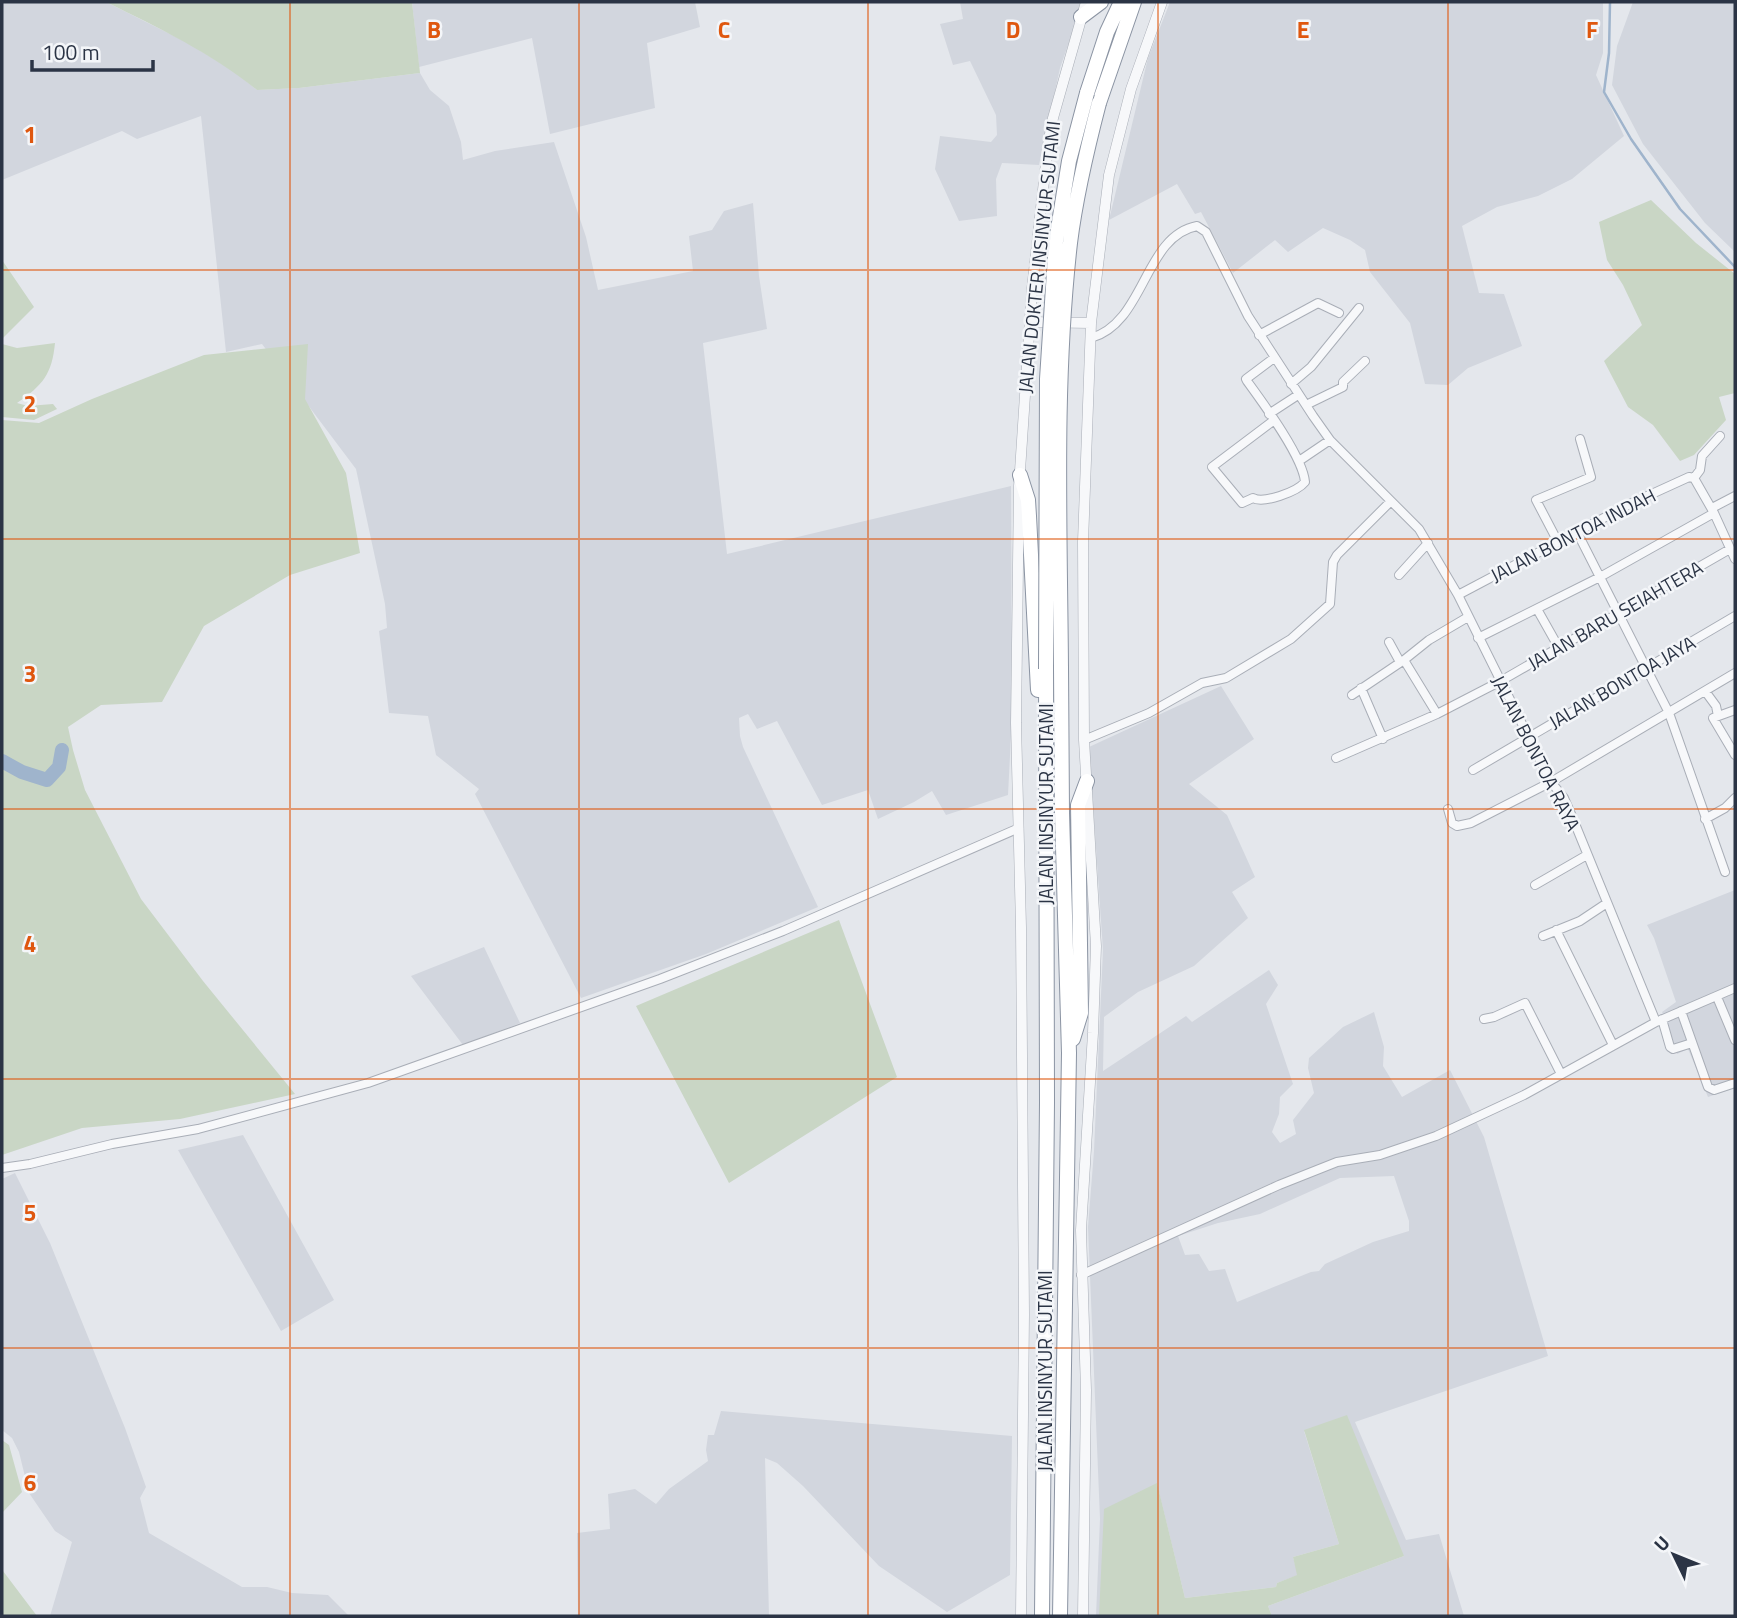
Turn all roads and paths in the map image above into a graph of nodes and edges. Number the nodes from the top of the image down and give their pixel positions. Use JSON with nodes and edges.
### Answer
{"nodes":[{"id":1,"x":1086,"y":2,"type":"edge"},
{"id":2,"x":1101,"y":2,"type":"edge"},
{"id":3,"x":1121,"y":2,"type":"edge"},
{"id":4,"x":1134,"y":2,"type":"edge"},
{"id":5,"x":1162,"y":2,"type":"edge"},
{"id":6,"x":1081,"y":17,"type":"junction"},
{"id":7,"x":1359,"y":308,"type":"dead end"},
{"id":8,"x":1339,"y":313,"type":"dead end"},
{"id":9,"x":1030,"y":323,"type":"junction"},
{"id":10,"x":1091,"y":323,"type":"junction"},
{"id":11,"x":1259,"y":335,"type":"junction"},
{"id":12,"x":1091,"y":338,"type":"junction"},
{"id":13,"x":1274,"y":358,"type":"junction"},
{"id":14,"x":1365,"y":361,"type":"dead end"},
{"id":15,"x":1291,"y":384,"type":"junction"},
{"id":16,"x":1298,"y":395,"type":"junction"},
{"id":17,"x":1306,"y":405,"type":"junction"},
{"id":18,"x":1271,"y":418,"type":"junction"},
{"id":19,"x":1720,"y":436,"type":"dead end"},
{"id":20,"x":1330,"y":439,"type":"junction"},
{"id":21,"x":1580,"y":439,"type":"dead end"},
{"id":22,"x":1299,"y":461,"type":"junction"},
{"id":23,"x":1020,"y":475,"type":"junction"},
{"id":24,"x":1692,"y":477,"type":"junction"},
{"id":25,"x":1735,"y":496,"type":"edge"},
{"id":26,"x":1391,"y":501,"type":"junction"},
{"id":27,"x":1713,"y":511,"type":"junction"},
{"id":28,"x":1577,"y":533,"type":"junction"},
{"id":29,"x":1558,"y":542,"type":"junction"},
{"id":30,"x":1427,"y":543,"type":"junction"},
{"id":31,"x":1730,"y":549,"type":"junction"},
{"id":32,"x":1735,"y":559,"type":"edge"},
{"id":33,"x":1399,"y":575,"type":"dead end"},
{"id":34,"x":1600,"y":577,"type":"junction"},
{"id":35,"x":1458,"y":595,"type":"junction"},
{"id":36,"x":1537,"y":609,"type":"junction"},
{"id":37,"x":1619,"y":613,"type":"junction"},
{"id":38,"x":1735,"y":616,"type":"edge"},
{"id":39,"x":1468,"y":617,"type":"junction"},
{"id":40,"x":1478,"y":638,"type":"junction"},
{"id":41,"x":1389,"y":642,"type":"dead end"},
{"id":42,"x":1559,"y":648,"type":"junction"},
{"id":43,"x":1402,"y":661,"type":"junction"},
{"id":44,"x":1646,"y":668,"type":"junction"},
{"id":45,"x":1054,"y":669,"type":"junction"},
{"id":46,"x":1735,"y":673,"type":"edge"},
{"id":47,"x":1499,"y":682,"type":"junction"},
{"id":48,"x":1361,"y":688,"type":"junction"},
{"id":49,"x":1705,"y":691,"type":"junction"},
{"id":50,"x":1352,"y":695,"type":"dead end"},
{"id":51,"x":1735,"y":710,"type":"edge"},
{"id":52,"x":1669,"y":713,"type":"junction"},
{"id":53,"x":1437,"y":714,"type":"junction"},
{"id":54,"x":1718,"y":716,"type":"junction"},
{"id":55,"x":1528,"y":737,"type":"junction"},
{"id":56,"x":1383,"y":739,"type":"junction"},
{"id":57,"x":1084,"y":740,"type":"junction"},
{"id":58,"x":1046,"y":746,"type":"junction"},
{"id":59,"x":1735,"y":755,"type":"edge"},
{"id":60,"x":1336,"y":758,"type":"dead end"},
{"id":61,"x":1473,"y":770,"type":"dead end"},
{"id":62,"x":1087,"y":781,"type":"junction"},
{"id":63,"x":1551,"y":782,"type":"junction"},
{"id":64,"x":1735,"y":798,"type":"edge"},
{"id":65,"x":1448,"y":809,"type":"dead end"},
{"id":66,"x":1705,"y":819,"type":"junction"},
{"id":67,"x":1019,"y":828,"type":"junction"},
{"id":68,"x":1587,"y":855,"type":"junction"},
{"id":69,"x":1725,"y":872,"type":"dead end"},
{"id":70,"x":1535,"y":885,"type":"dead end"},
{"id":71,"x":1607,"y":903,"type":"junction"},
{"id":72,"x":1556,"y":930,"type":"junction"},
{"id":73,"x":1542,"y":936,"type":"dead end"},
{"id":74,"x":1735,"y":988,"type":"edge"},
{"id":75,"x":1717,"y":997,"type":"junction"},
{"id":76,"x":1681,"y":1011,"type":"junction"},
{"id":77,"x":1483,"y":1019,"type":"dead end"},
{"id":78,"x":1659,"y":1021,"type":"junction"},
{"id":79,"x":1735,"y":1040,"type":"edge"},
{"id":80,"x":1692,"y":1043,"type":"junction"},
{"id":81,"x":1613,"y":1045,"type":"junction"},
{"id":82,"x":1069,"y":1053,"type":"junction"},
{"id":83,"x":1562,"y":1074,"type":"junction"},
{"id":84,"x":1735,"y":1083,"type":"edge"},
{"id":85,"x":2,"y":1168,"type":"edge"},
{"id":86,"x":1081,"y":1275,"type":"junction"},
{"id":87,"x":1021,"y":1616,"type":"edge"},
{"id":88,"x":1042,"y":1616,"type":"edge"},
{"id":89,"x":1060,"y":1616,"type":"edge"},
{"id":90,"x":1083,"y":1616,"type":"edge"}],
"edges":[{"from":1,"to":6,"type":"street","name":"JALAN DOKTER INSINYUR SUTAMI"},
{"from":2,"to":6,"type":"highway"},
{"from":3,"to":45,"type":"highway","name":"JALAN INSINYUR SUTAMI","bridge":true},
{"from":4,"to":45,"type":"highway","name":"JALAN INSINYUR SUTAMI","bridge":true},
{"from":5,"to":10,"type":"street"},
{"from":6,"to":9,"type":"street","name":"JALAN DOKTER INSINYUR SUTAMI"},
{"from":7,"to":15,"type":"street"},
{"from":8,"to":11,"type":"street"},
{"from":9,"to":10,"type":"street"},
{"from":9,"to":23,"type":"street","name":"JALAN DOKTER INSINYUR SUTAMI"},
{"from":10,"to":12,"type":"street"},
{"from":11,"to":12,"type":"street","name":"JALAN BONTOA RAYA"},
{"from":11,"to":13,"type":"street","name":"JALAN BONTOA RAYA"},
{"from":12,"to":57,"type":"street"},
{"from":13,"to":15,"type":"street","name":"JALAN BONTOA RAYA"},
{"from":13,"to":18,"type":"street"},
{"from":14,"to":17,"type":"street"},
{"from":15,"to":16,"type":"street","name":"JALAN BONTOA RAYA"},
{"from":16,"to":17,"type":"street","name":"JALAN BONTOA RAYA"},
{"from":16,"to":18,"type":"street"},
{"from":17,"to":20,"type":"street","name":"JALAN BONTOA RAYA"},
{"from":18,"to":22,"type":"street"},
{"from":18,"to":22,"type":"street"},
{"from":19,"to":24,"type":"street"},
{"from":20,"to":22,"type":"street"},
{"from":20,"to":26,"type":"street","name":"JALAN BONTOA RAYA"},
{"from":21,"to":29,"type":"street"},
{"from":23,"to":58,"type":"highway"},
{"from":23,"to":67,"type":"street","name":"JALAN DOKTER INSINYUR SUTAMI"},
{"from":24,"to":27,"type":"street"},
{"from":24,"to":28,"type":"street","name":"JALAN BONTOA INDAH"},
{"from":25,"to":27,"type":"street"},
{"from":26,"to":30,"type":"street","name":"JALAN BONTOA RAYA"},
{"from":26,"to":57,"type":"street"},
{"from":27,"to":31,"type":"street"},
{"from":27,"to":34,"type":"street"},
{"from":28,"to":29,"type":"street","name":"JALAN BONTOA INDAH"},
{"from":28,"to":34,"type":"street"},
{"from":29,"to":35,"type":"street","name":"JALAN BONTOA INDAH"},
{"from":30,"to":33,"type":"street"},
{"from":30,"to":35,"type":"street","name":"JALAN BONTOA RAYA"},
{"from":31,"to":32,"type":"street"},
{"from":31,"to":37,"type":"street","name":"JALAN BARU SEIAHTERA"},
{"from":34,"to":36,"type":"street"},
{"from":34,"to":37,"type":"street"},
{"from":35,"to":39,"type":"street","name":"JALAN BONTOA RAYA"},
{"from":36,"to":40,"type":"street"},
{"from":36,"to":42,"type":"street"},
{"from":37,"to":42,"type":"street","name":"JALAN BARU SEIAHTERA"},
{"from":37,"to":44,"type":"street"},
{"from":38,"to":44,"type":"street","name":"JALAN BONTOA JAYA"},
{"from":39,"to":40,"type":"street","name":"JALAN BONTOA RAYA"},
{"from":39,"to":43,"type":"street"},
{"from":40,"to":47,"type":"street","name":"JALAN BONTOA RAYA"},
{"from":41,"to":43,"type":"street"},
{"from":42,"to":47,"type":"street","name":"JALAN BARU SEIAHTERA"},
{"from":43,"to":48,"type":"street"},
{"from":43,"to":53,"type":"street"},
{"from":44,"to":52,"type":"street"},
{"from":44,"to":55,"type":"street","name":"JALAN BONTOA JAYA"},
{"from":45,"to":58,"type":"highway","name":"JALAN INSINYUR SUTAMI"},
{"from":45,"to":82,"type":"highway","name":"JALAN INSINYUR SUTAMI"},
{"from":46,"to":49,"type":"street"},
{"from":47,"to":53,"type":"street","name":"JALAN BARU SEIAHTERA"},
{"from":47,"to":55,"type":"street","name":"JALAN BONTOA RAYA"},
{"from":48,"to":50,"type":"street"},
{"from":48,"to":56,"type":"street"},
{"from":49,"to":52,"type":"street"},
{"from":49,"to":54,"type":"street"},
{"from":51,"to":54,"type":"street"},
{"from":52,"to":63,"type":"street"},
{"from":52,"to":66,"type":"street"},
{"from":53,"to":56,"type":"street","name":"JALAN BARU SEIAHTERA"},
{"from":54,"to":59,"type":"street"},
{"from":55,"to":61,"type":"street","name":"JALAN BONTOA JAYA"},
{"from":55,"to":63,"type":"street","name":"JALAN BONTOA RAYA"},
{"from":56,"to":60,"type":"street","name":"JALAN BARU SEIAHTERA"},
{"from":57,"to":62,"type":"street"},
{"from":58,"to":88,"type":"highway","name":"JALAN INSINYUR SUTAMI"},
{"from":62,"to":82,"type":"highway"},
{"from":62,"to":86,"type":"street"},
{"from":63,"to":65,"type":"street"},
{"from":63,"to":68,"type":"street","name":"JALAN BONTOA RAYA"},
{"from":64,"to":66,"type":"street"},
{"from":66,"to":69,"type":"street"},
{"from":67,"to":85,"type":"street"},
{"from":67,"to":87,"type":"street","name":"JALAN DOKTER INSINYUR SUTAMI"},
{"from":68,"to":70,"type":"street"},
{"from":68,"to":71,"type":"street","name":"JALAN BONTOA RAYA"},
{"from":71,"to":72,"type":"street"},
{"from":71,"to":78,"type":"street","name":"JALAN BONTOA RAYA"},
{"from":72,"to":73,"type":"street"},
{"from":72,"to":81,"type":"street"},
{"from":74,"to":75,"type":"street"},
{"from":75,"to":76,"type":"street"},
{"from":75,"to":79,"type":"street"},
{"from":76,"to":78,"type":"street"},
{"from":76,"to":80,"type":"street"},
{"from":77,"to":83,"type":"street"},
{"from":78,"to":80,"type":"street","name":"JALAN BONTOA RAYA"},
{"from":78,"to":81,"type":"street"},
{"from":80,"to":84,"type":"street"},
{"from":81,"to":83,"type":"street"},
{"from":82,"to":89,"type":"highway","name":"JALAN INSINYUR SUTAMI"},
{"from":83,"to":86,"type":"street"},
{"from":86,"to":90,"type":"street"}]}
